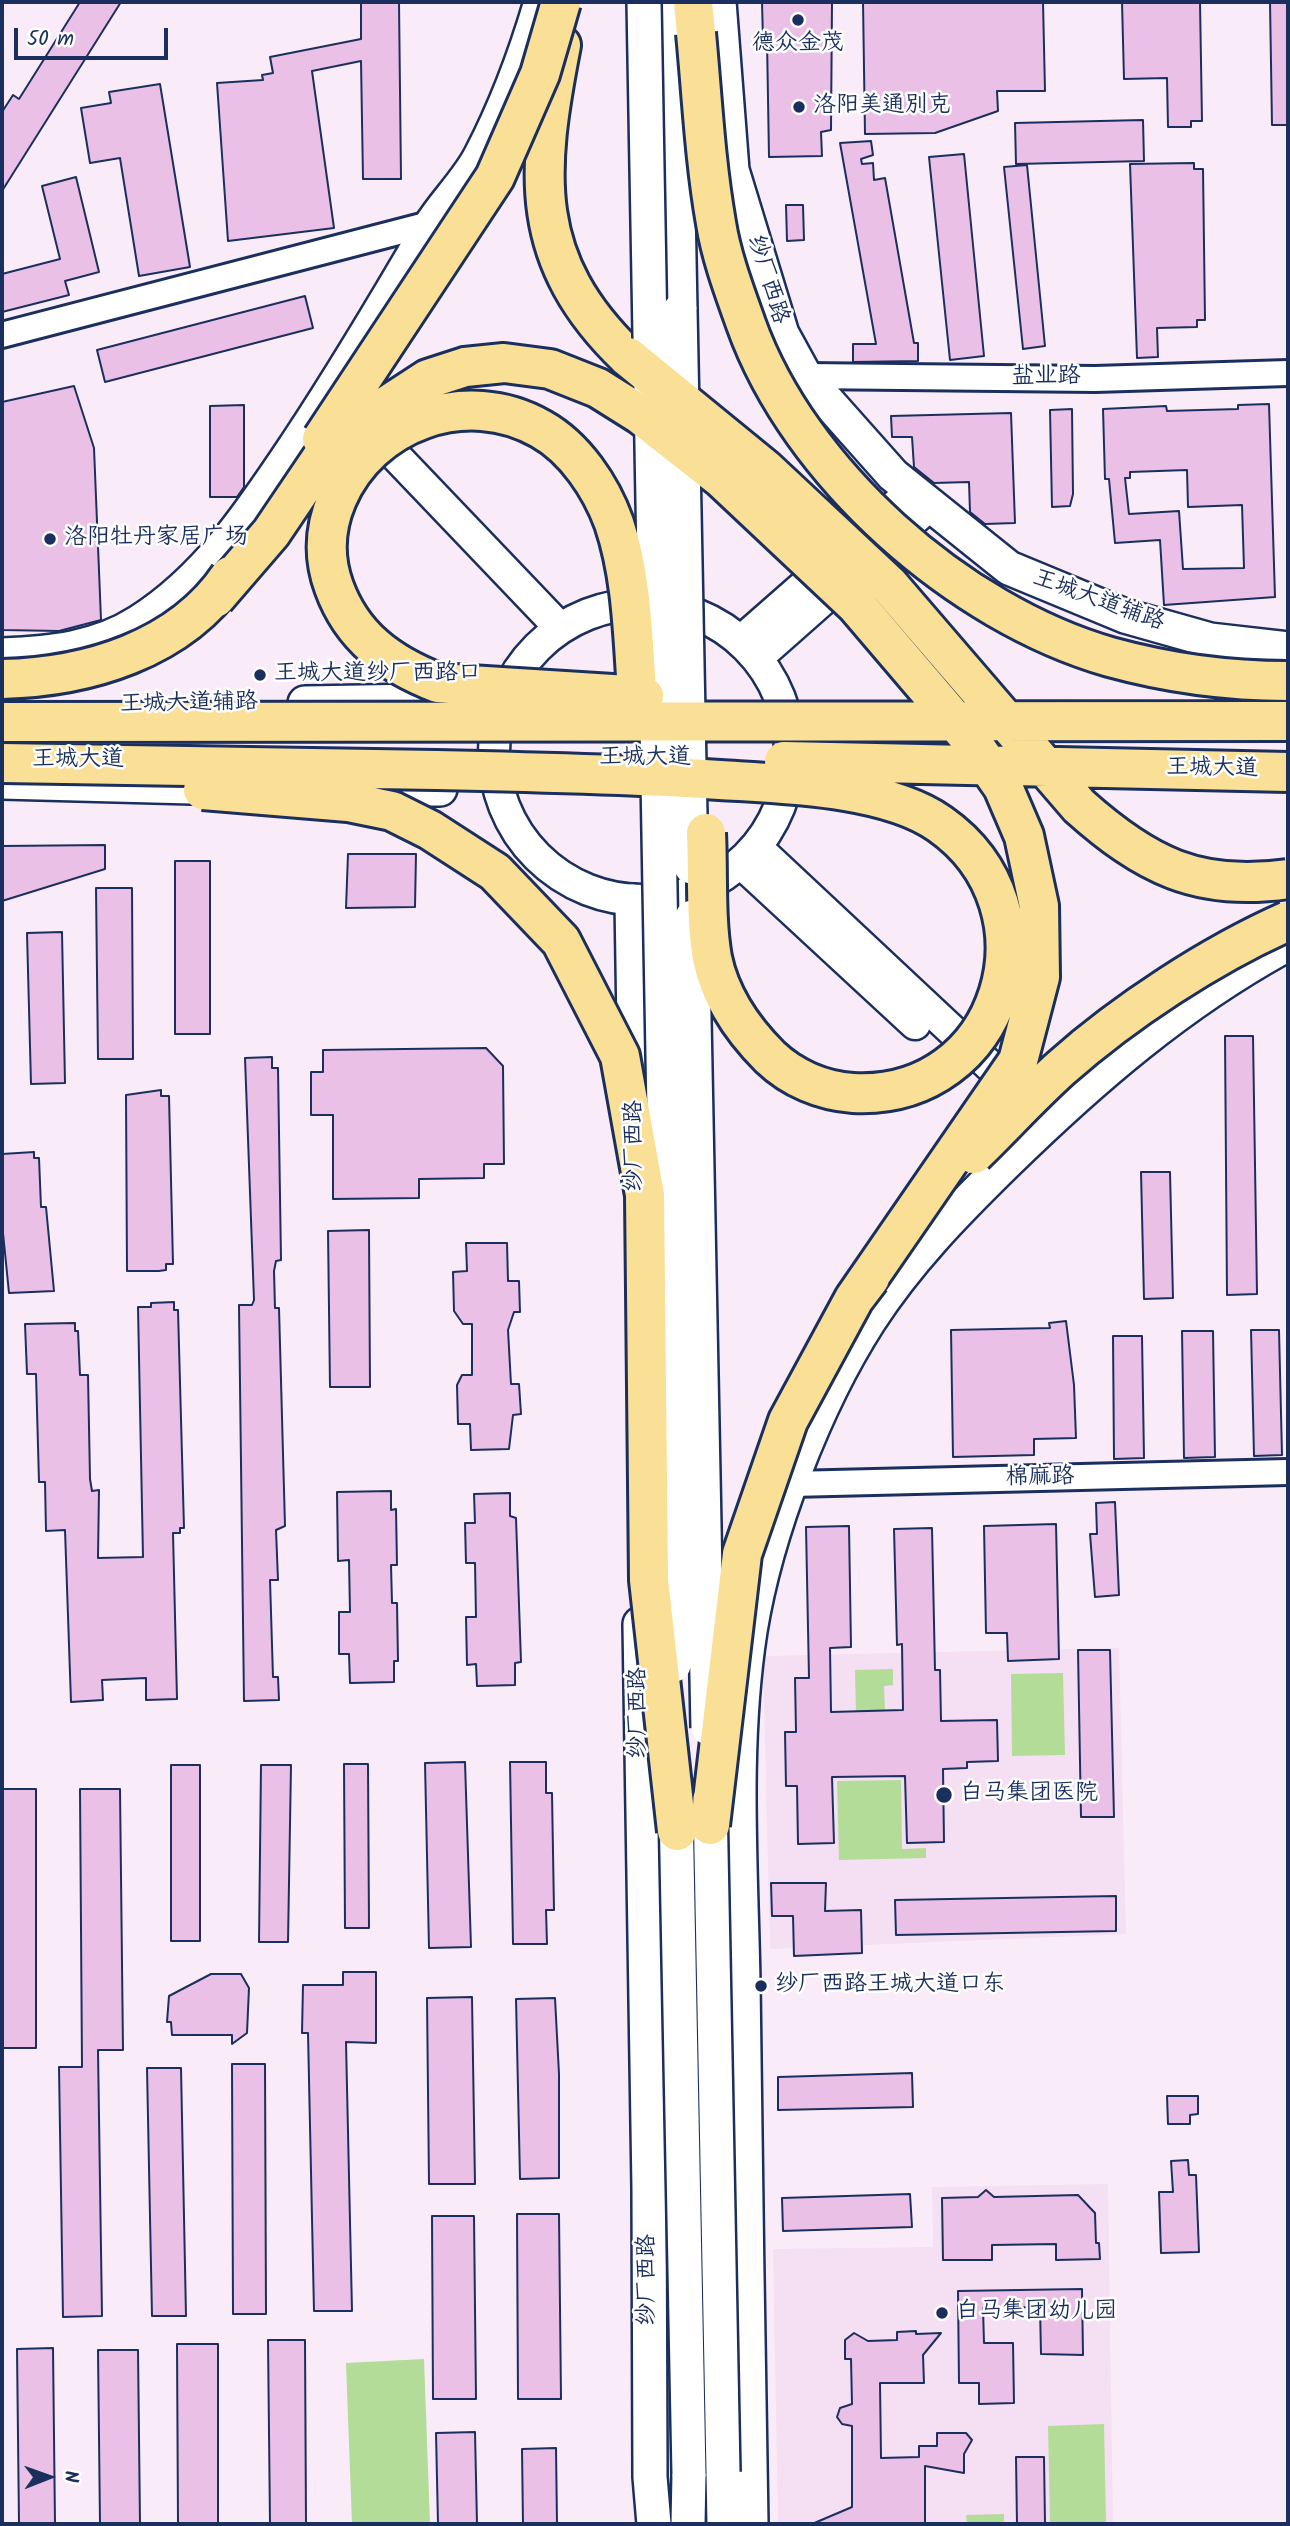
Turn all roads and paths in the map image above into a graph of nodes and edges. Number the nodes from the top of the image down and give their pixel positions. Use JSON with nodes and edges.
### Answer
{"nodes":[{"id":1,"x":541,"y":2,"type":"edge"},
{"id":2,"x":561,"y":2,"type":"edge"},
{"id":3,"x":570,"y":2,"type":"edge"},
{"id":4,"x":644,"y":2,"type":"edge"},
{"id":5,"x":674,"y":2,"type":"edge"},
{"id":6,"x":719,"y":2,"type":"edge"},
{"id":7,"x":695,"y":17,"type":"edge"},
{"id":8,"x":433,"y":223,"type":"junction"},
{"id":9,"x":2,"y":335,"type":"edge"},
{"id":10,"x":1288,"y":373,"type":"edge"},
{"id":11,"x":804,"y":376,"type":"junction"},
{"id":12,"x":332,"y":390,"type":"junction"},
{"id":13,"x":684,"y":499,"type":"junction"},
{"id":14,"x":920,"y":499,"type":"junction"},
{"id":15,"x":215,"y":597,"type":"junction"},
{"id":16,"x":560,"y":628,"type":"junction"},
{"id":17,"x":1288,"y":649,"type":"edge"},
{"id":18,"x":749,"y":650,"type":"junction"},
{"id":19,"x":2,"y":655,"type":"edge"},
{"id":20,"x":2,"y":679,"type":"edge"},
{"id":21,"x":1288,"y":681,"type":"edge"},
{"id":22,"x":637,"y":691,"type":"joint"},
{"id":23,"x":502,"y":700,"type":"junction"},
{"id":24,"x":2,"y":708,"type":"edge"},
{"id":25,"x":894,"y":719,"type":"junction"},
{"id":26,"x":1288,"y":721,"type":"edge"},
{"id":27,"x":2,"y":722,"type":"edge"},
{"id":28,"x":2,"y":762,"type":"edge"},
{"id":29,"x":2,"y":772,"type":"edge"},
{"id":30,"x":1288,"y":772,"type":"edge"},
{"id":31,"x":2,"y":782,"type":"edge"},
{"id":32,"x":498,"y":789,"type":"junction"},
{"id":33,"x":706,"y":833,"type":"joint"},
{"id":34,"x":748,"y":855,"type":"junction"},
{"id":35,"x":1288,"y":879,"type":"edge"},
{"id":36,"x":632,"y":901,"type":"junction"},
{"id":37,"x":1288,"y":920,"type":"edge"},
{"id":38,"x":1288,"y":944,"type":"edge"},
{"id":39,"x":663,"y":1114,"type":"junction"},
{"id":40,"x":1042,"y":1128,"type":"junction"},
{"id":41,"x":854,"y":1299,"type":"junction"},
{"id":42,"x":1288,"y":1472,"type":"edge"},
{"id":43,"x":791,"y":1484,"type":"junction"},
{"id":44,"x":694,"y":1828,"type":"junction"},
{"id":45,"x":654,"y":2524,"type":"edge"},
{"id":46,"x":688,"y":2524,"type":"edge"},
{"id":47,"x":724,"y":2524,"type":"edge"},
{"id":48,"x":751,"y":2524,"type":"edge"}],
"edges":[{"from":1,"to":8,"type":"main road"},
{"from":2,"to":15,"type":"highway","bridge":true},
{"from":3,"to":35,"type":"highway","bridge":true},
{"from":4,"to":39,"type":"main road","bridge":true},
{"from":5,"to":13,"type":"main road","bridge":true},
{"from":6,"to":11,"type":"main road","name":"纱厂西路"},
{"from":7,"to":21,"type":"highway","bridge":true},
{"from":8,"to":9,"type":"street"},
{"from":8,"to":12,"type":"main road"},
{"from":10,"to":11,"type":"street","name":"盐业路"},
{"from":11,"to":14,"type":"main road","name":"纱厂西路"},
{"from":12,"to":16,"type":"street"},
{"from":12,"to":19,"type":"main road"},
{"from":13,"to":33,"type":"main road","bridge":true},
{"from":13,"to":44,"type":"main road","bridge":true},
{"from":14,"to":17,"type":"main road","name":"王城大道辅路"},
{"from":14,"to":18,"type":"street"},
{"from":15,"to":20,"type":"highway","bridge":true},
{"from":15,"to":41,"type":"highway","bridge":true},
{"from":16,"to":18,"type":"street"},
{"from":16,"to":23,"type":"street"},
{"from":18,"to":34,"type":"street"},
{"from":22,"to":25,"type":"highway","bridge":true},
{"from":22,"to":39,"type":"main road","bridge":true},
{"from":23,"to":24,"type":"main road","name":"王城大道辅路"},
{"from":23,"to":32,"type":"street"},
{"from":25,"to":26,"type":"highway","name":"王城大道","bridge":true},
{"from":25,"to":27,"type":"highway","name":"王城大道","bridge":true},
{"from":28,"to":30,"type":"highway","name":"王城大道","bridge":true},
{"from":28,"to":33,"type":"highway","bridge":true},
{"from":29,"to":44,"type":"highway","bridge":true},
{"from":31,"to":32,"type":"main road"},
{"from":32,"to":36,"type":"street"},
{"from":34,"to":36,"type":"street"},
{"from":34,"to":40,"type":"street"},
{"from":36,"to":45,"type":"main road","name":"纱厂西路"},
{"from":37,"to":41,"type":"highway","bridge":true},
{"from":38,"to":40,"type":"main road"},
{"from":39,"to":44,"type":"main road","bridge":true},
{"from":40,"to":43,"type":"main road"},
{"from":41,"to":44,"type":"highway","bridge":true},
{"from":42,"to":43,"type":"street","name":"棉麻路"},
{"from":43,"to":48,"type":"main road"},
{"from":44,"to":46,"type":"main road","bridge":true},
{"from":44,"to":47,"type":"main road","bridge":true}]}
